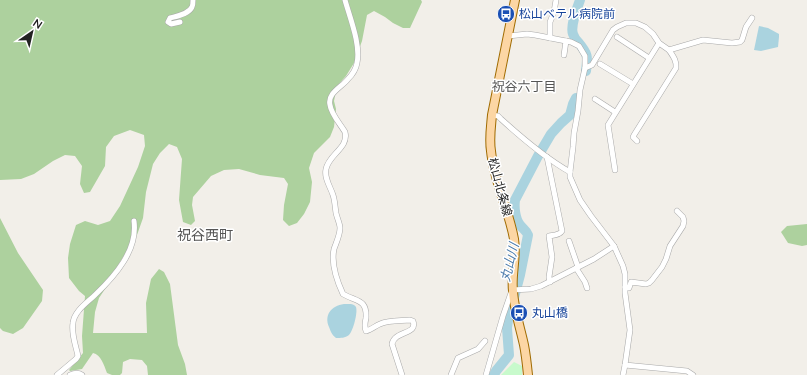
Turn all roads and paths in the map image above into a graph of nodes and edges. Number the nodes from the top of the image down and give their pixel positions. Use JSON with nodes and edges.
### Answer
{"nodes":[{"id":1,"x":193,"y":0,"type":"edge"},
{"id":2,"x":345,"y":0,"type":"edge"},
{"id":3,"x":515,"y":0,"type":"edge"},
{"id":4,"x":556,"y":0,"type":"edge"},
{"id":5,"x":752,"y":18,"type":"dead end"},
{"id":6,"x":180,"y":22,"type":"dead end"},
{"id":7,"x":508,"y":36,"type":"junction"},
{"id":8,"x":617,"y":37,"type":"dead end"},
{"id":9,"x":550,"y":38,"type":"junction"},
{"id":10,"x":566,"y":40,"type":"junction"},
{"id":11,"x":658,"y":43,"type":"junction"},
{"id":12,"x":669,"y":50,"type":"junction"},
{"id":13,"x":564,"y":55,"type":"dead end"},
{"id":14,"x":649,"y":58,"type":"junction"},
{"id":15,"x":600,"y":64,"type":"dead end"},
{"id":16,"x":585,"y":68,"type":"junction"},
{"id":17,"x":633,"y":84,"type":"junction"},
{"id":18,"x":595,"y":99,"type":"dead end"},
{"id":19,"x":615,"y":112,"type":"junction"},
{"id":20,"x":492,"y":115,"type":"junction"},
{"id":21,"x":637,"y":141,"type":"dead end"},
{"id":22,"x":547,"y":157,"type":"junction"},
{"id":23,"x":615,"y":170,"type":"dead end"},
{"id":24,"x":570,"y":172,"type":"junction"},
{"id":25,"x":677,"y":211,"type":"dead end"},
{"id":26,"x":134,"y":221,"type":"dead end"},
{"id":27,"x":569,"y":242,"type":"dead end"},
{"id":28,"x":614,"y":246,"type":"junction"},
{"id":29,"x":577,"y":267,"type":"junction"},
{"id":30,"x":550,"y":282,"type":"junction"},
{"id":31,"x":625,"y":287,"type":"junction"},
{"id":32,"x":587,"y":288,"type":"dead end"},
{"id":33,"x":512,"y":290,"type":"junction"},
{"id":34,"x":485,"y":341,"type":"dead end"},
{"id":35,"x":626,"y":365,"type":"junction"},
{"id":36,"x":57,"y":375,"type":"edge"},
{"id":37,"x":70,"y":375,"type":"edge"},
{"id":38,"x":82,"y":375,"type":"edge"},
{"id":39,"x":402,"y":375,"type":"edge"},
{"id":40,"x":451,"y":375,"type":"edge"},
{"id":41,"x":486,"y":375,"type":"edge"},
{"id":42,"x":528,"y":375,"type":"edge"},
{"id":43,"x":623,"y":375,"type":"edge"},
{"id":44,"x":693,"y":375,"type":"edge"}],
"edges":[{"from":1,"to":6,"type":"street"},
{"from":2,"to":39,"type":"street"},
{"from":3,"to":7,"type":"main road","name":"松山北条線"},
{"from":4,"to":9,"type":"street"},
{"from":5,"to":12,"type":"street"},
{"from":7,"to":9,"type":"street"},
{"from":7,"to":20,"type":"main road","name":"松山北条線"},
{"from":8,"to":14,"type":"street"},
{"from":9,"to":10,"type":"street"},
{"from":10,"to":13,"type":"street"},
{"from":10,"to":16,"type":"street"},
{"from":11,"to":12,"type":"street"},
{"from":11,"to":14,"type":"street"},
{"from":11,"to":16,"type":"street"},
{"from":12,"to":21,"type":"street"},
{"from":14,"to":17,"type":"street"},
{"from":15,"to":17,"type":"street"},
{"from":16,"to":24,"type":"street"},
{"from":17,"to":19,"type":"street"},
{"from":18,"to":19,"type":"street"},
{"from":19,"to":23,"type":"street"},
{"from":20,"to":22,"type":"street"},
{"from":20,"to":33,"type":"main road","name":"松山北条線"},
{"from":22,"to":24,"type":"street"},
{"from":22,"to":30,"type":"street"},
{"from":24,"to":28,"type":"street"},
{"from":25,"to":31,"type":"street"},
{"from":26,"to":36,"type":"street"},
{"from":27,"to":29,"type":"street"},
{"from":28,"to":29,"type":"street"},
{"from":28,"to":31,"type":"street"},
{"from":29,"to":30,"type":"street"},
{"from":29,"to":32,"type":"street"},
{"from":30,"to":33,"type":"street"},
{"from":31,"to":35,"type":"street"},
{"from":33,"to":41,"type":"street"},
{"from":33,"to":42,"type":"main road","name":"松山北条線"},
{"from":34,"to":40,"type":"street"},
{"from":35,"to":43,"type":"street"},
{"from":35,"to":44,"type":"street"},
{"from":37,"to":38,"type":"street"}]}
